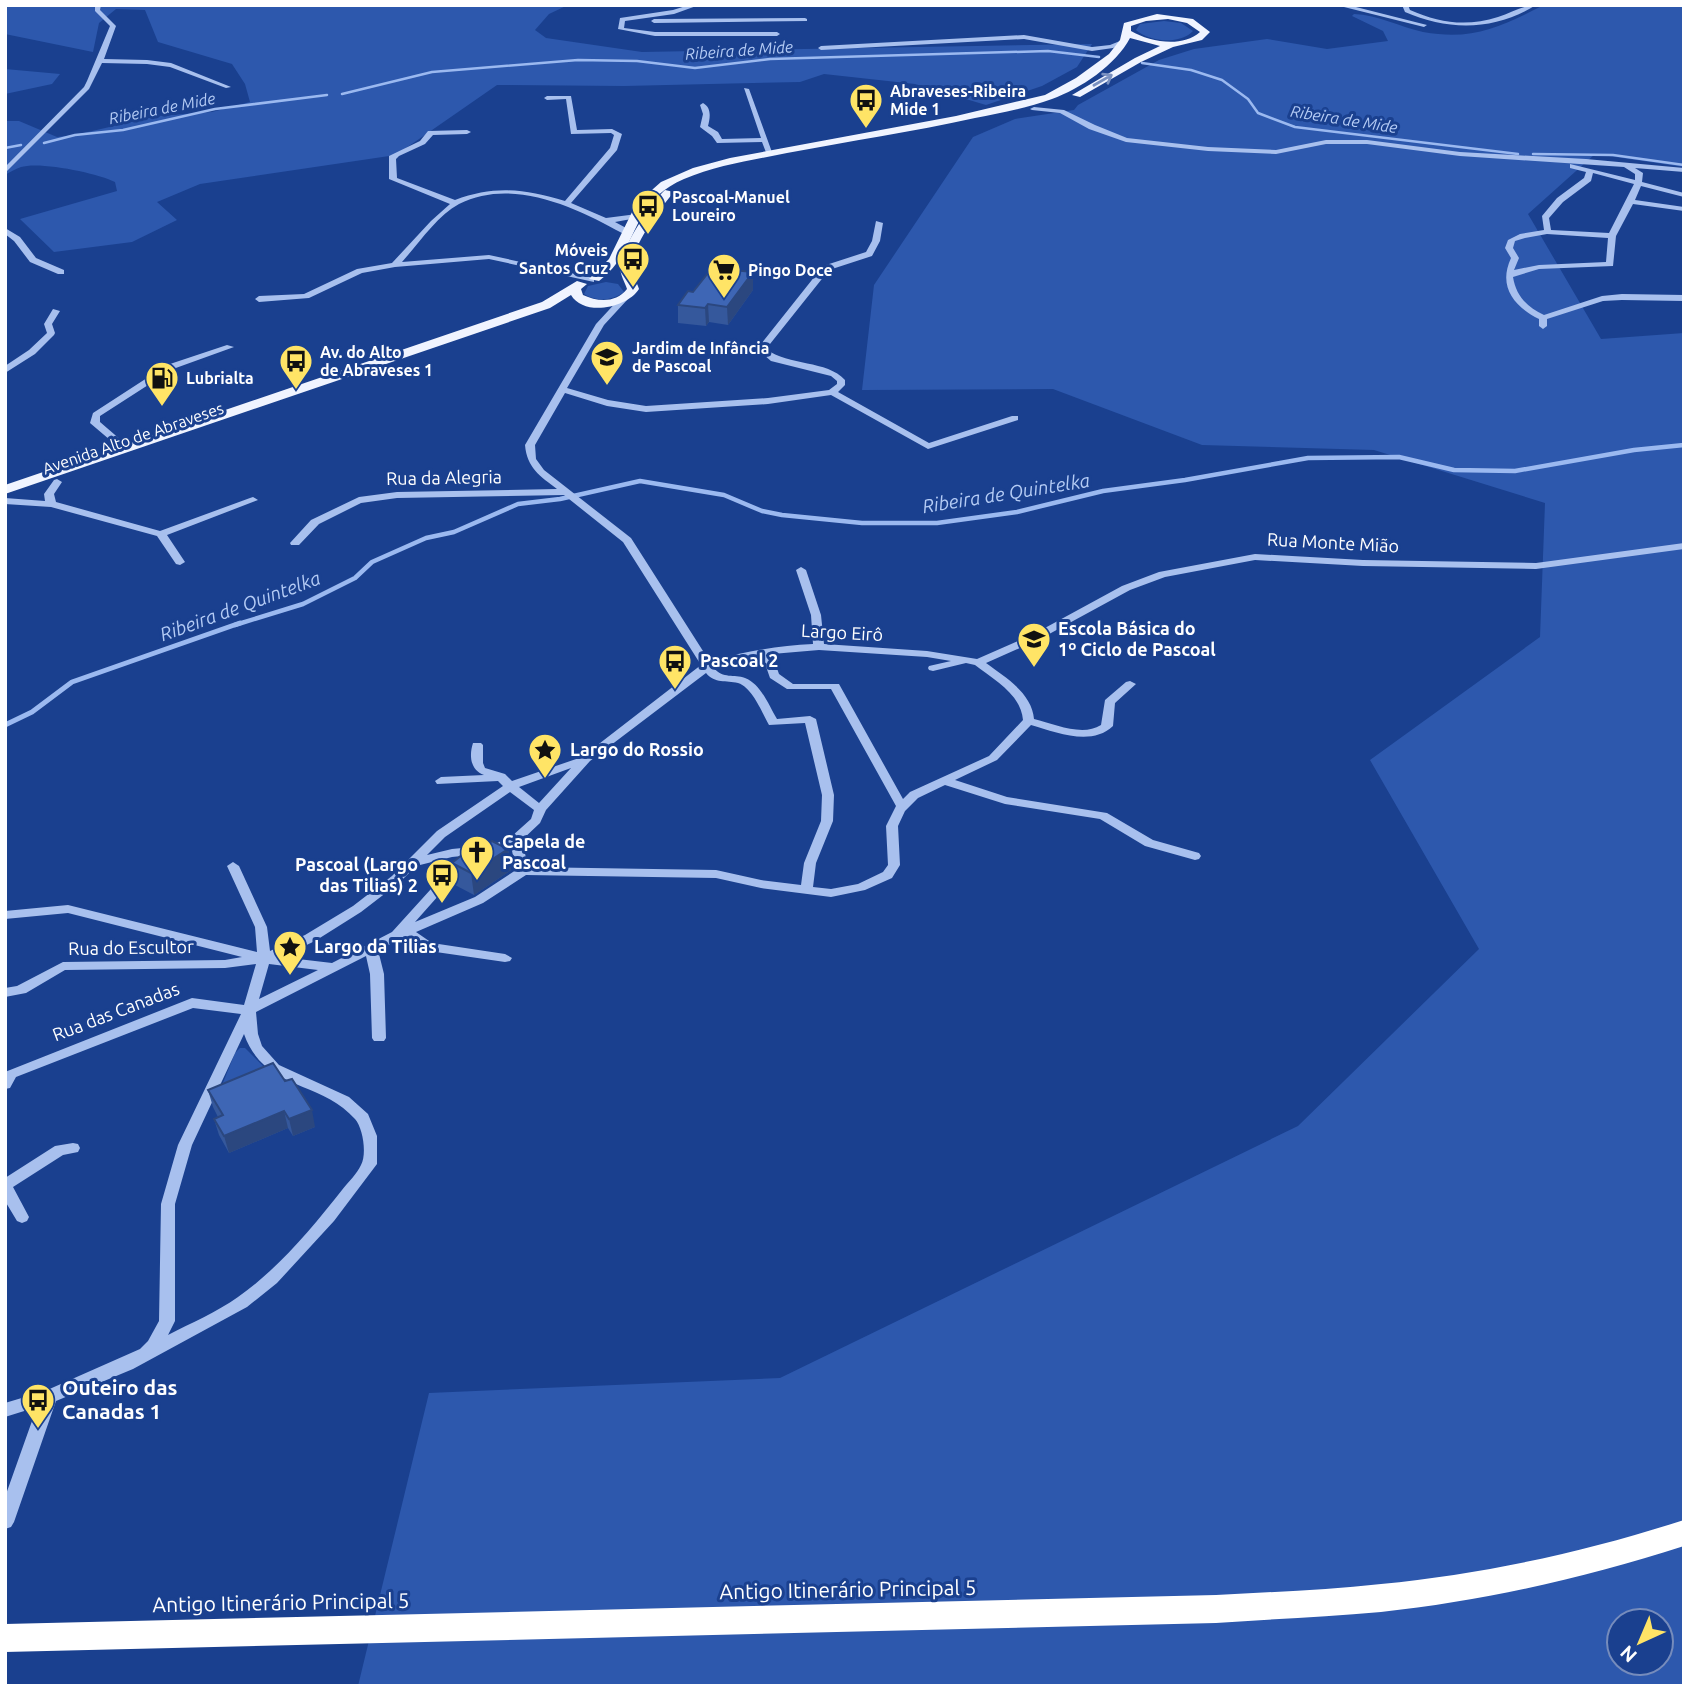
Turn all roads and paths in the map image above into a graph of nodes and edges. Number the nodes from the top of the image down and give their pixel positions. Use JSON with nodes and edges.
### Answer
{"nodes":[{"id":1,"x":98,"y":5,"type":"edge"},
{"id":2,"x":695,"y":5,"type":"edge"},
{"id":3,"x":1170,"y":5,"type":"edge"},
{"id":4,"x":1339,"y":5,"type":"edge"},
{"id":5,"x":1405,"y":5,"type":"edge"},
{"id":6,"x":1533,"y":5,"type":"edge"},
{"id":7,"x":1150,"y":18,"type":"junction"},
{"id":8,"x":805,"y":20,"type":"dead end"},
{"id":9,"x":622,"y":22,"type":"junction"},
{"id":10,"x":1460,"y":24,"type":"junction"},
{"id":11,"x":777,"y":34,"type":"dead end"},
{"id":12,"x":1125,"y":36,"type":"junction"},
{"id":13,"x":1175,"y":44,"type":"junction"},
{"id":14,"x":821,"y":48,"type":"dead end"},
{"id":15,"x":1091,"y":49,"type":"junction"},
{"id":16,"x":98,"y":61,"type":"junction"},
{"id":17,"x":1105,"y":61,"type":"junction"},
{"id":18,"x":228,"y":87,"type":"dead end"},
{"id":19,"x":746,"y":89,"type":"dead end"},
{"id":20,"x":547,"y":98,"type":"dead end"},
{"id":21,"x":703,"y":105,"type":"dead end"},
{"id":22,"x":1063,"y":105,"type":"junction"},
{"id":23,"x":467,"y":132,"type":"dead end"},
{"id":24,"x":765,"y":140,"type":"junction"},
{"id":25,"x":770,"y":153,"type":"junction"},
{"id":26,"x":1553,"y":160,"type":"junction"},
{"id":27,"x":1624,"y":164,"type":"junction"},
{"id":28,"x":1590,"y":170,"type":"junction"},
{"id":29,"x":1684,"y":170,"type":"edge"},
{"id":30,"x":5,"y":171,"type":"edge"},
{"id":31,"x":1639,"y":185,"type":"junction"},
{"id":32,"x":1684,"y":195,"type":"edge"},
{"id":33,"x":1629,"y":201,"type":"junction"},
{"id":34,"x":455,"y":203,"type":"junction"},
{"id":35,"x":566,"y":204,"type":"junction"},
{"id":36,"x":1684,"y":209,"type":"edge"},
{"id":37,"x":634,"y":215,"type":"junction"},
{"id":38,"x":605,"y":220,"type":"junction"},
{"id":39,"x":879,"y":223,"type":"dead end"},
{"id":40,"x":5,"y":230,"type":"edge"},
{"id":41,"x":625,"y":231,"type":"junction"},
{"id":42,"x":1548,"y":232,"type":"junction"},
{"id":43,"x":1612,"y":236,"type":"junction"},
{"id":44,"x":395,"y":265,"type":"junction"},
{"id":45,"x":61,"y":272,"type":"dead end"},
{"id":46,"x":1509,"y":274,"type":"junction"},
{"id":47,"x":585,"y":283,"type":"junction"},
{"id":48,"x":631,"y":285,"type":"junction"},
{"id":49,"x":1684,"y":298,"type":"edge"},
{"id":50,"x":258,"y":299,"type":"dead end"},
{"id":51,"x":623,"y":300,"type":"junction"},
{"id":52,"x":595,"y":303,"type":"junction"},
{"id":53,"x":56,"y":311,"type":"dead end"},
{"id":54,"x":600,"y":324,"type":"junction"},
{"id":55,"x":230,"y":347,"type":"dead end"},
{"id":56,"x":5,"y":370,"type":"edge"},
{"id":57,"x":561,"y":389,"type":"junction"},
{"id":58,"x":832,"y":392,"type":"junction"},
{"id":59,"x":1015,"y":418,"type":"dead end"},
{"id":60,"x":126,"y":449,"type":"junction"},
{"id":61,"x":57,"y":482,"type":"junction"},
{"id":62,"x":5,"y":490,"type":"edge"},
{"id":63,"x":566,"y":492,"type":"junction"},
{"id":64,"x":253,"y":499,"type":"dead end"},
{"id":65,"x":5,"y":501,"type":"edge"},
{"id":66,"x":51,"y":504,"type":"junction"},
{"id":67,"x":162,"y":534,"type":"junction"},
{"id":68,"x":295,"y":543,"type":"dead end"},
{"id":69,"x":1684,"y":546,"type":"edge"},
{"id":70,"x":180,"y":562,"type":"dead end"},
{"id":71,"x":801,"y":570,"type":"dead end"},
{"id":72,"x":819,"y":647,"type":"junction"},
{"id":73,"x":765,"y":651,"type":"junction"},
{"id":74,"x":974,"y":661,"type":"junction"},
{"id":75,"x":706,"y":667,"type":"junction"},
{"id":76,"x":933,"y":668,"type":"dead end"},
{"id":77,"x":1130,"y":684,"type":"dead end"},
{"id":78,"x":835,"y":686,"type":"joint"},
{"id":79,"x":1029,"y":721,"type":"junction"},
{"id":80,"x":477,"y":745,"type":"dead end"},
{"id":81,"x":586,"y":759,"type":"junction"},
{"id":82,"x":441,"y":781,"type":"dead end"},
{"id":83,"x":944,"y":781,"type":"junction"},
{"id":84,"x":505,"y":782,"type":"junction"},
{"id":85,"x":902,"y":807,"type":"junction"},
{"id":86,"x":540,"y":809,"type":"junction"},
{"id":87,"x":516,"y":839,"type":"junction"},
{"id":88,"x":493,"y":849,"type":"junction"},
{"id":89,"x":1195,"y":856,"type":"dead end"},
{"id":90,"x":412,"y":863,"type":"junction"},
{"id":91,"x":233,"y":866,"type":"dead end"},
{"id":92,"x":523,"y":871,"type":"junction"},
{"id":93,"x":806,"y":891,"type":"junction"},
{"id":94,"x":435,"y":892,"type":"junction"},
{"id":95,"x":461,"y":907,"type":"junction"},
{"id":96,"x":5,"y":915,"type":"edge"},
{"id":97,"x":402,"y":933,"type":"junction"},
{"id":98,"x":371,"y":948,"type":"junction"},
{"id":99,"x":264,"y":958,"type":"junction"},
{"id":100,"x":505,"y":958,"type":"dead end"},
{"id":101,"x":332,"y":967,"type":"junction"},
{"id":102,"x":5,"y":993,"type":"edge"},
{"id":103,"x":249,"y":1010,"type":"junction"},
{"id":104,"x":379,"y":1038,"type":"dead end"},
{"id":105,"x":5,"y":1084,"type":"edge"},
{"id":106,"x":73,"y":1148,"type":"dead end"},
{"id":107,"x":5,"y":1186,"type":"edge"},
{"id":108,"x":22,"y":1217,"type":"dead end"},
{"id":109,"x":127,"y":1364,"type":"junction"},
{"id":110,"x":49,"y":1397,"type":"junction"},
{"id":111,"x":5,"y":1410,"type":"edge"},
{"id":112,"x":5,"y":1522,"type":"edge"},
{"id":113,"x":1684,"y":1533,"type":"edge"},
{"id":114,"x":5,"y":1638,"type":"edge"}],
"edges":[{"from":1,"to":16,"type":"street"},
{"from":2,"to":9,"type":"street"},
{"from":3,"to":7,"type":"main road"},
{"from":4,"to":10,"type":"street"},
{"from":5,"to":10,"type":"street"},
{"from":6,"to":10,"type":"street"},
{"from":7,"to":12,"type":"main road"},
{"from":7,"to":13,"type":"main road"},
{"from":8,"to":9,"type":"street"},
{"from":9,"to":11,"type":"street"},
{"from":12,"to":13,"type":"main road"},
{"from":12,"to":15,"type":"street"},
{"from":12,"to":17,"type":"main road"},
{"from":22,"to":13,"type":"main road","one_way":true},
{"from":14,"to":15,"type":"street"},
{"from":15,"to":17,"type":"street"},
{"from":16,"to":18,"type":"street"},
{"from":16,"to":30,"type":"street"},
{"from":17,"to":25,"type":"main road"},
{"from":19,"to":24,"type":"street"},
{"from":20,"to":35,"type":"street"},
{"from":21,"to":24,"type":"street"},
{"from":22,"to":26,"type":"street"},
{"from":22,"to":48,"type":"main road"},
{"from":23,"to":34,"type":"street"},
{"from":24,"to":25,"type":"street"},
{"from":25,"to":37,"type":"main road"},
{"from":26,"to":27,"type":"street"},
{"from":26,"to":28,"type":"street"},
{"from":27,"to":29,"type":"street"},
{"from":27,"to":31,"type":"street"},
{"from":28,"to":31,"type":"street"},
{"from":28,"to":42,"type":"street"},
{"from":31,"to":32,"type":"street"},
{"from":31,"to":33,"type":"street"},
{"from":33,"to":36,"type":"street"},
{"from":33,"to":43,"type":"street"},
{"from":34,"to":35,"type":"street"},
{"from":34,"to":44,"type":"street"},
{"from":35,"to":38,"type":"street"},
{"from":37,"to":38,"type":"street"},
{"from":37,"to":41,"type":"main road"},
{"from":38,"to":41,"type":"street"},
{"from":39,"to":58,"type":"street"},
{"from":40,"to":45,"type":"street"},
{"from":41,"to":47,"type":"main road"},
{"from":42,"to":43,"type":"street"},
{"from":42,"to":46,"type":"street"},
{"from":43,"to":46,"type":"street"},
{"from":44,"to":47,"type":"street"},
{"from":44,"to":50,"type":"street"},
{"from":46,"to":49,"type":"street"},
{"from":47,"to":48,"type":"main road"},
{"from":47,"to":52,"type":"main road"},
{"from":47,"to":60,"type":"main road","name":"Avenida Alto de Abraveses"},
{"from":48,"to":51,"type":"main road"},
{"from":51,"to":52,"type":"main road","name":"Avenida Alto de Abraveses"},
{"from":51,"to":54,"type":"street"},
{"from":52,"to":54,"type":"street"},
{"from":52,"to":61,"type":"main road","name":"Avenida Alto de Abraveses"},
{"from":53,"to":56,"type":"street"},
{"from":54,"to":57,"type":"street"},
{"from":55,"to":60,"type":"street"},
{"from":57,"to":58,"type":"street"},
{"from":57,"to":63,"type":"street"},
{"from":58,"to":59,"type":"street"},
{"from":60,"to":62,"type":"main road","name":"Avenida Alto de Abraveses"},
{"from":61,"to":65,"type":"main road","name":"Avenida Alto de Abraveses"},
{"from":61,"to":66,"type":"street"},
{"from":63,"to":68,"type":"street","name":"Rua da Alegria"},
{"from":63,"to":75,"type":"street"},
{"from":64,"to":67,"type":"street"},
{"from":65,"to":66,"type":"street"},
{"from":66,"to":67,"type":"street"},
{"from":67,"to":70,"type":"street"},
{"from":69,"to":74,"type":"street","name":"Rua Monte Mião"},
{"from":71,"to":72,"type":"street"},
{"from":72,"to":73,"type":"street","name":"Largo Eirô"},
{"from":72,"to":74,"type":"street","name":"Largo Eirô"},
{"from":73,"to":75,"type":"street","name":"Largo Eirô"},
{"from":73,"to":78,"type":"street"},
{"from":74,"to":76,"type":"street","name":"Rua Monte Mião"},
{"from":74,"to":79,"type":"street"},
{"from":75,"to":81,"type":"street","name":"Largo Eirô"},
{"from":75,"to":93,"type":"street"},
{"from":77,"to":79,"type":"street"},
{"from":78,"to":85,"type":"street"},
{"from":79,"to":83,"type":"street"},
{"from":80,"to":84,"type":"street"},
{"from":81,"to":84,"type":"street"},
{"from":81,"to":86,"type":"street"},
{"from":82,"to":84,"type":"street"},
{"from":83,"to":85,"type":"street"},
{"from":83,"to":89,"type":"street"},
{"from":84,"to":86,"type":"street"},
{"from":84,"to":90,"type":"street"},
{"from":85,"to":93,"type":"street"},
{"from":86,"to":87,"type":"street"},
{"from":87,"to":88,"type":"street"},
{"from":87,"to":92,"type":"street"},
{"from":88,"to":90,"type":"street"},
{"from":88,"to":94,"type":"street"},
{"from":90,"to":99,"type":"street"},
{"from":91,"to":99,"type":"street"},
{"from":92,"to":93,"type":"street"},
{"from":92,"to":95,"type":"street"},
{"from":94,"to":95,"type":"street"},
{"from":94,"to":97,"type":"street"},
{"from":95,"to":97,"type":"street"},
{"from":96,"to":99,"type":"street"},
{"from":97,"to":98,"type":"street"},
{"from":97,"to":100,"type":"street"},
{"from":98,"to":101,"type":"street"},
{"from":98,"to":104,"type":"street"},
{"from":99,"to":101,"type":"street"},
{"from":99,"to":102,"type":"street","name":"Rua do Escultor"},
{"from":99,"to":103,"type":"street"},
{"from":101,"to":103,"type":"street"},
{"from":103,"to":105,"type":"street","name":"Rua das Canadas"},
{"from":103,"to":109,"type":"street"},
{"from":103,"to":109,"type":"street"},
{"from":106,"to":107,"type":"street"},
{"from":107,"to":108,"type":"street"},
{"from":109,"to":110,"type":"street"},
{"from":110,"to":111,"type":"street"},
{"from":110,"to":112,"type":"street"},
{"from":113,"to":114,"type":"highway","name":"Antigo Itinerário Principal 5"}]}
